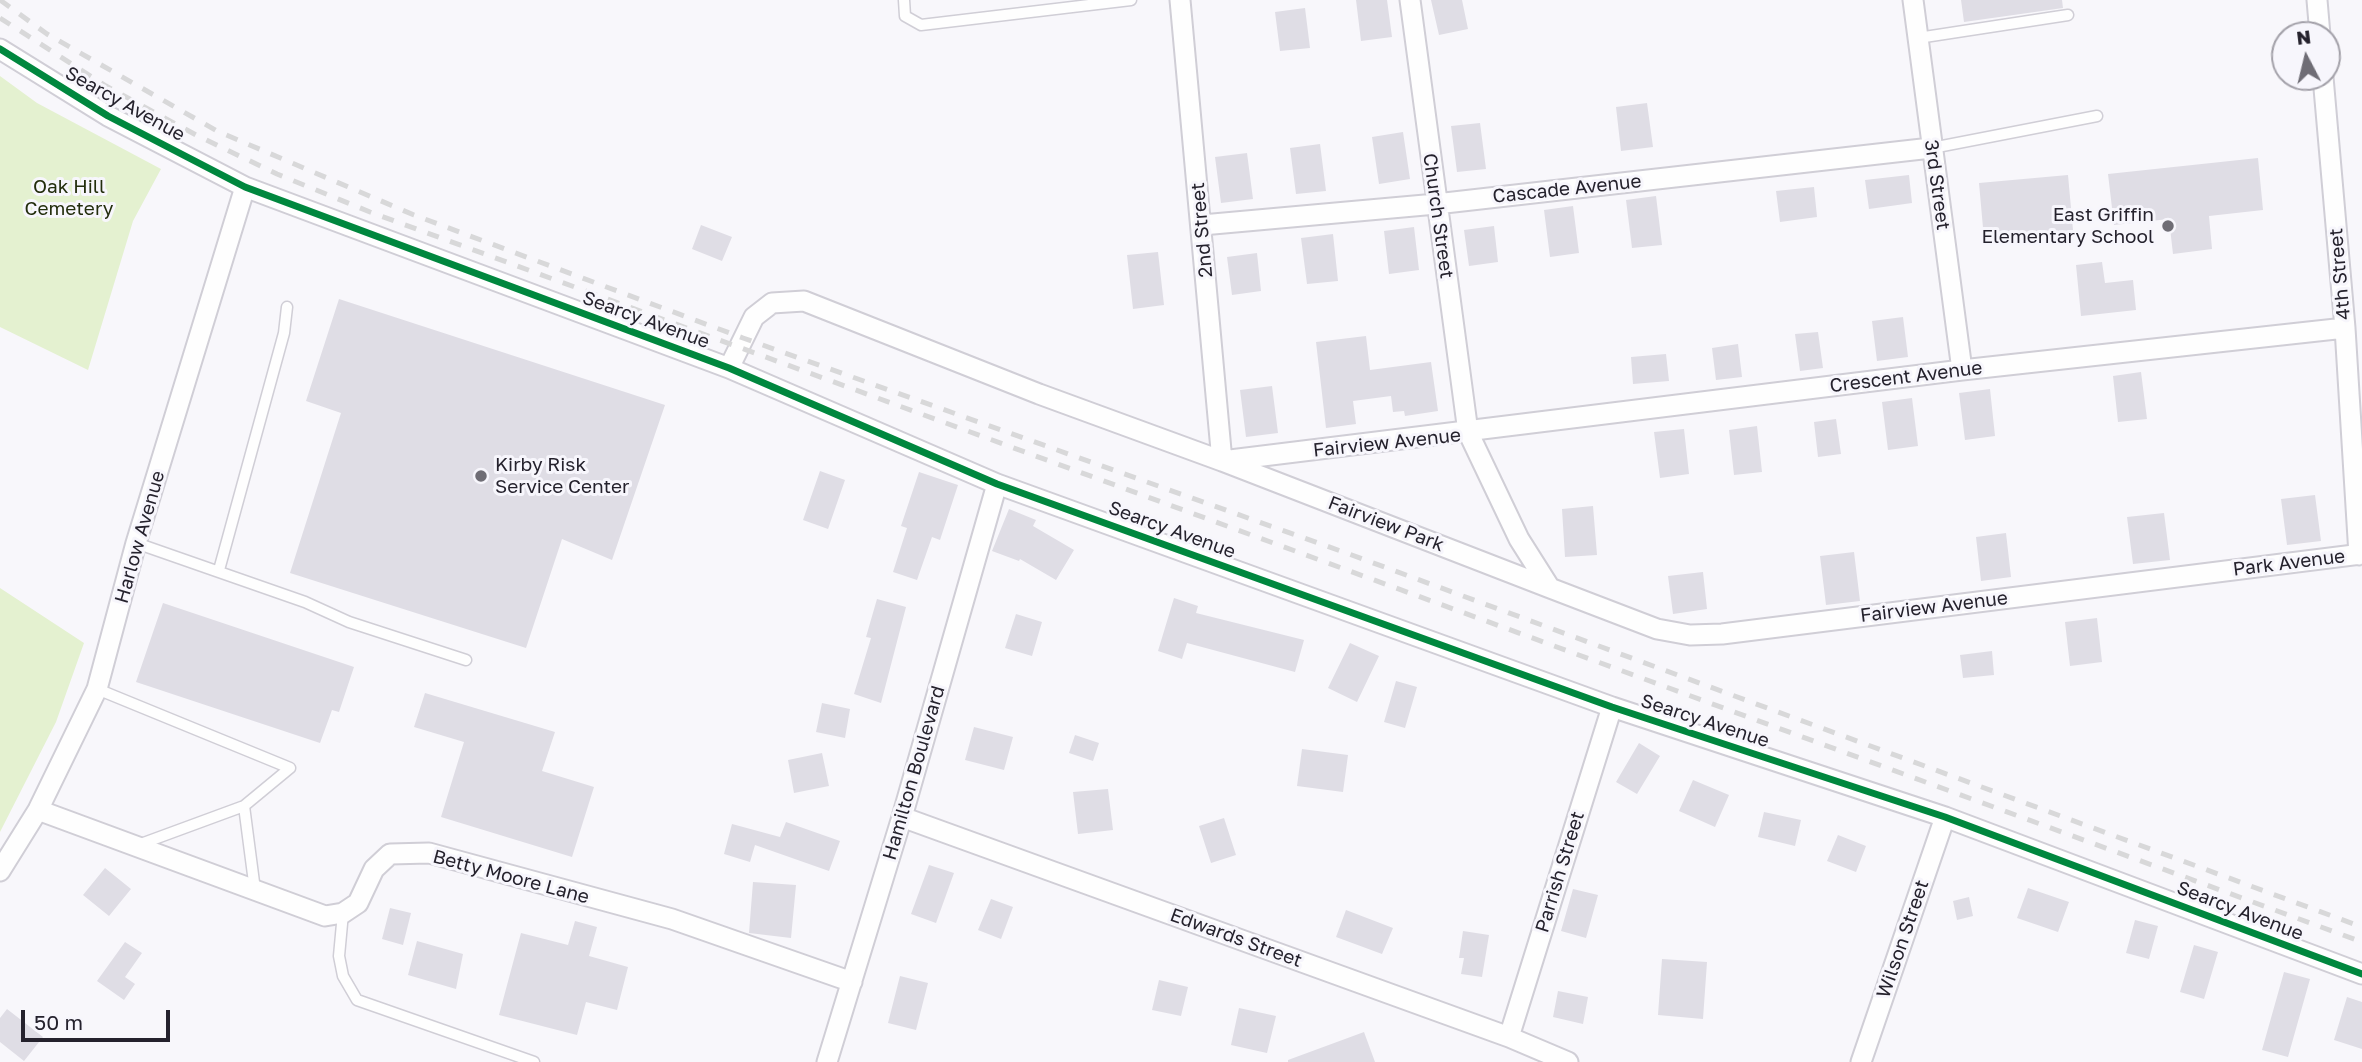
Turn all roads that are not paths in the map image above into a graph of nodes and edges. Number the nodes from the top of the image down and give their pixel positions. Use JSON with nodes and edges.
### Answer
{"nodes":[{"id":1,"x":904,"y":0,"type":"edge"},
{"id":2,"x":1131,"y":0,"type":"edge"},
{"id":3,"x":1180,"y":0,"type":"edge"},
{"id":4,"x":1410,"y":0,"type":"edge"},
{"id":5,"x":1913,"y":0,"type":"edge"},
{"id":6,"x":2317,"y":0,"type":"edge"},
{"id":7,"x":2068,"y":15,"type":"dead end"},
{"id":8,"x":2319,"y":21,"type":"edge"},
{"id":9,"x":1918,"y":38,"type":"junction"},
{"id":10,"x":0,"y":49,"type":"edge"},
{"id":11,"x":2324,"y":91,"type":"edge"},
{"id":12,"x":2097,"y":117,"type":"dead end"},
{"id":13,"x":1931,"y":148,"type":"junction"},
{"id":14,"x":245,"y":187,"type":"junction"},
{"id":15,"x":1436,"y":204,"type":"junction"},
{"id":16,"x":1202,"y":225,"type":"junction"},
{"id":17,"x":286,"y":307,"type":"dead end"},
{"id":18,"x":2345,"y":328,"type":"junction"},
{"id":19,"x":729,"y":368,"type":"junction"},
{"id":20,"x":1962,"y":370,"type":"junction"},
{"id":21,"x":1468,"y":432,"type":"junction"},
{"id":22,"x":1222,"y":461,"type":"junction"},
{"id":23,"x":997,"y":484,"type":"junction"},
{"id":24,"x":136,"y":543,"type":"junction"},
{"id":25,"x":2361,"y":554,"type":"edge"},
{"id":26,"x":219,"y":570,"type":"junction"},
{"id":27,"x":2217,"y":571,"type":"joint"},
{"id":28,"x":1550,"y":588,"type":"junction"},
{"id":29,"x":466,"y":660,"type":"dead end"},
{"id":30,"x":97,"y":690,"type":"junction"},
{"id":31,"x":1612,"y":707,"type":"junction"},
{"id":32,"x":244,"y":806,"type":"junction"},
{"id":33,"x":38,"y":810,"type":"junction"},
{"id":34,"x":902,"y":817,"type":"junction"},
{"id":35,"x":1945,"y":817,"type":"junction"},
{"id":36,"x":134,"y":846,"type":"junction"},
{"id":37,"x":0,"y":872,"type":"edge"},
{"id":38,"x":255,"y":890,"type":"junction"},
{"id":39,"x":342,"y":913,"type":"junction"},
{"id":40,"x":2362,"y":974,"type":"edge"},
{"id":41,"x":852,"y":982,"type":"junction"},
{"id":42,"x":1509,"y":1037,"type":"junction"},
{"id":43,"x":534,"y":1062,"type":"edge"},
{"id":44,"x":827,"y":1062,"type":"edge"},
{"id":45,"x":1565,"y":1062,"type":"edge"},
{"id":46,"x":1860,"y":1062,"type":"edge"}],
"edges":[{"from":1,"to":2,"type":"lane"},
{"from":3,"to":16,"type":"street","name":"2nd Street"},
{"from":4,"to":15,"type":"street","name":"Church Street"},
{"from":5,"to":9,"type":"street","name":"3rd Street"},
{"from":6,"to":8,"type":"street"},
{"from":7,"to":9,"type":"lane"},
{"from":9,"to":13,"type":"street","name":"3rd Street"},
{"from":10,"to":14,"type":"street","name":"Searcy Avenue"},
{"from":11,"to":18,"type":"street","name":"4th Street"},
{"from":12,"to":13,"type":"lane"},
{"from":13,"to":15,"type":"street","name":"Cascade Avenue"},
{"from":13,"to":20,"type":"street","name":"3rd Street"},
{"from":14,"to":19,"type":"street","name":"Searcy Avenue"},
{"from":14,"to":24,"type":"street","name":"Harlow Avenue"},
{"from":15,"to":16,"type":"street","name":"Cascade Avenue"},
{"from":15,"to":21,"type":"street","name":"Church Street"},
{"from":16,"to":22,"type":"street","name":"2nd Street"},
{"from":17,"to":26,"type":"lane"},
{"from":18,"to":20,"type":"street","name":"Crescent Avenue"},
{"from":18,"to":25,"type":"street","name":"4th Street"},
{"from":19,"to":22,"type":"street","name":"Fairview Avenue"},
{"from":19,"to":23,"type":"street","name":"Searcy Avenue"},
{"from":20,"to":21,"type":"street","name":"Crescent Avenue"},
{"from":21,"to":22,"type":"street","name":"Fairview Avenue"},
{"from":21,"to":28,"type":"street","name":"Fairview Avenue"},
{"from":22,"to":28,"type":"street","name":"Fairview Park"},
{"from":23,"to":31,"type":"street","name":"Searcy Avenue"},
{"from":23,"to":34,"type":"street","name":"Hamilton Boulevard"},
{"from":24,"to":26,"type":"lane"},
{"from":24,"to":30,"type":"street","name":"Harlow Avenue"},
{"from":25,"to":27,"type":"street","name":"Park Avenue"},
{"from":26,"to":29,"type":"lane"},
{"from":27,"to":28,"type":"street","name":"Fairview Avenue"},
{"from":30,"to":32,"type":"lane"},
{"from":30,"to":33,"type":"street","name":"Harlow Avenue"},
{"from":31,"to":35,"type":"street","name":"Searcy Avenue"},
{"from":31,"to":42,"type":"street","name":"Parrish Street"},
{"from":32,"to":36,"type":"lane"},
{"from":32,"to":38,"type":"lane"},
{"from":33,"to":36,"type":"street"},
{"from":33,"to":37,"type":"street","name":"Harlow Avenue"},
{"from":34,"to":41,"type":"street","name":"Hamilton Boulevard"},
{"from":34,"to":42,"type":"street","name":"Edwards Street"},
{"from":35,"to":40,"type":"street","name":"Searcy Avenue"},
{"from":35,"to":46,"type":"street","name":"Wilson Street"},
{"from":36,"to":38,"type":"street"},
{"from":38,"to":39,"type":"street"},
{"from":39,"to":41,"type":"street","name":"Betty Moore Lane"},
{"from":39,"to":43,"type":"lane"},
{"from":41,"to":44,"type":"street","name":"Hamilton Boulevard"},
{"from":42,"to":45,"type":"street","name":"Edwards Street"}]}
